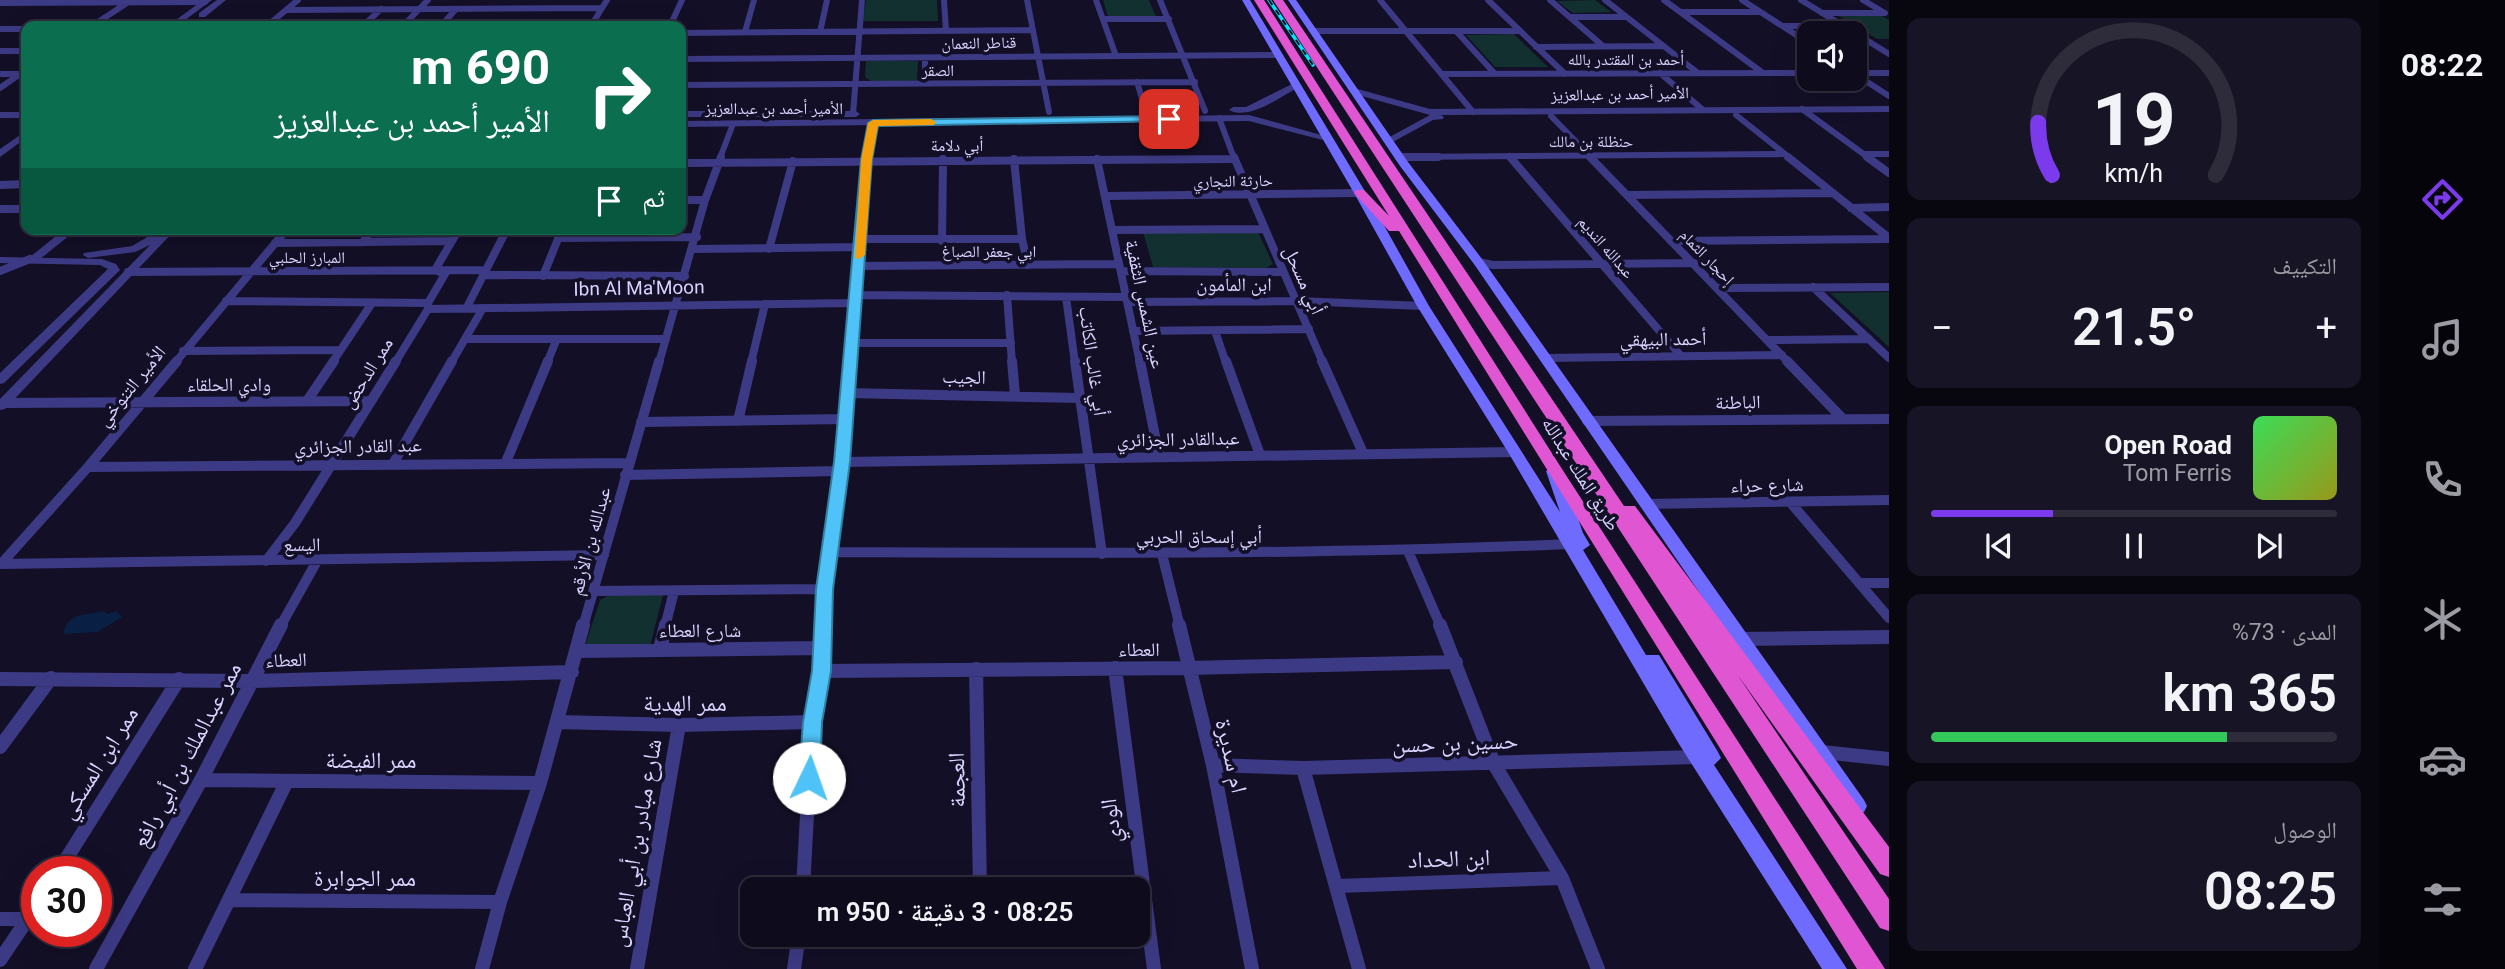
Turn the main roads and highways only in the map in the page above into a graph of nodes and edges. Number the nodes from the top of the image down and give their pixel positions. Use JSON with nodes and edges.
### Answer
{"nodes":[{"id":1,"x":1246,"y":0,"type":"edge"},
{"id":2,"x":1276,"y":5,"type":"edge"},
{"id":3,"x":1276,"y":52,"type":"junction"},
{"id":4,"x":1336,"y":65,"type":"junction"},
{"id":5,"x":1401,"y":161,"type":"junction"},
{"id":6,"x":1360,"y":193,"type":"junction"},
{"id":7,"x":1448,"y":256,"type":"junction"},
{"id":8,"x":1434,"y":276,"type":"junction"},
{"id":9,"x":1563,"y":431,"type":"junction"},
{"id":10,"x":1553,"y":469,"type":"junction"},
{"id":11,"x":1889,"y":855,"type":"edge"},
{"id":12,"x":1889,"y":866,"type":"edge"},
{"id":13,"x":1889,"y":920,"type":"edge"},
{"id":14,"x":1832,"y":964,"type":"edge"},
{"id":15,"x":1872,"y":969,"type":"edge"}],
"edges":[{"from":1,"to":3,"type":"main road"},
{"from":2,"to":3,"type":"main road"},
{"from":2,"to":4,"type":"highway"},
{"from":2,"to":4,"type":"main road","name":"طريق الملك عبدالله"},
{"from":2,"to":7,"type":"highway","name":"طريق الملك عبدالله"},
{"from":2,"to":8,"type":"highway","name":"طريق الملك عبدالله"},
{"from":3,"to":6,"type":"main road"},
{"from":4,"to":5,"type":"main road","name":"طريق الملك عبدالله"},
{"from":5,"to":7,"type":"main road"},
{"from":5,"to":11,"type":"main road","name":"طريق الملك عبدالله"},
{"from":6,"to":8,"type":"highway"},
{"from":6,"to":14,"type":"main road"},
{"from":7,"to":9,"type":"highway","name":"طريق الملك عبدالله"},
{"from":8,"to":10,"type":"highway","name":"طريق الملك عبدالله"},
{"from":9,"to":12,"type":"highway"},
{"from":9,"to":13,"type":"highway","name":"طريق الملك عبدالله"},
{"from":10,"to":14,"type":"main road"},
{"from":10,"to":15,"type":"highway","name":"طريق الملك عبدالله"}]}
